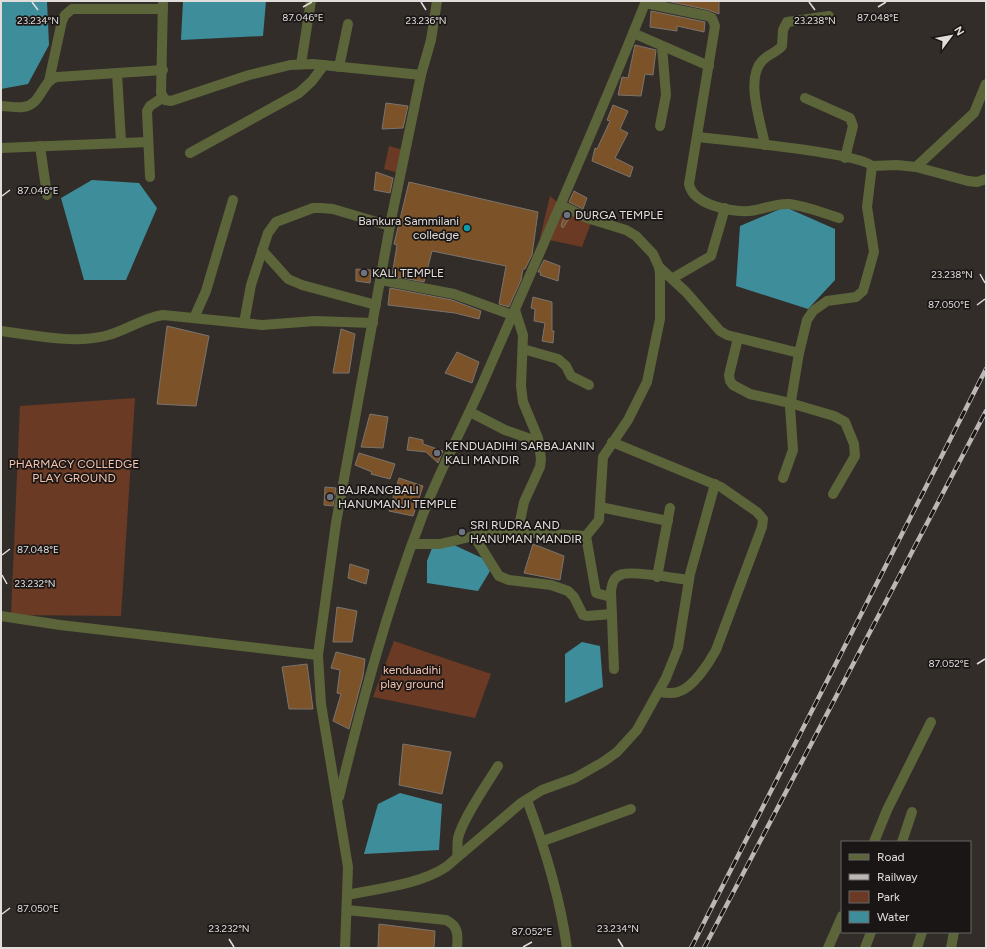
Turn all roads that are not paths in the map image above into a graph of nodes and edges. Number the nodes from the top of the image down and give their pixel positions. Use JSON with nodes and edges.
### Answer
{"nodes":[{"id":1,"x":311,"y":1,"type":"edge"},
{"id":2,"x":437,"y":1,"type":"edge"},
{"id":3,"x":645,"y":2,"type":"edge"},
{"id":4,"x":163,"y":5,"type":"edge"},
{"id":5,"x":829,"y":16,"type":"dead end"},
{"id":6,"x":348,"y":24,"type":"dead end"},
{"id":7,"x":633,"y":33,"type":"junction"},
{"id":8,"x":662,"y":46,"type":"junction"},
{"id":9,"x":301,"y":64,"type":"junction"},
{"id":10,"x":324,"y":65,"type":"junction"},
{"id":11,"x":709,"y":66,"type":"junction"},
{"id":12,"x":339,"y":67,"type":"junction"},
{"id":13,"x":163,"y":70,"type":"junction"},
{"id":14,"x":117,"y":73,"type":"junction"},
{"id":15,"x":421,"y":75,"type":"junction"},
{"id":16,"x":49,"y":81,"type":"junction"},
{"id":17,"x":986,"y":84,"type":"edge"},
{"id":18,"x":162,"y":98,"type":"junction"},
{"id":19,"x":804,"y":98,"type":"dead end"},
{"id":20,"x":1,"y":106,"type":"edge"},
{"id":21,"x":660,"y":126,"type":"dead end"},
{"id":22,"x":698,"y":137,"type":"junction"},
{"id":23,"x":120,"y":142,"type":"junction"},
{"id":24,"x":148,"y":142,"type":"junction"},
{"id":25,"x":765,"y":145,"type":"junction"},
{"id":26,"x":40,"y":146,"type":"junction"},
{"id":27,"x":1,"y":148,"type":"edge"},
{"id":28,"x":190,"y":152,"type":"dead end"},
{"id":29,"x":845,"y":158,"type":"junction"},
{"id":30,"x":872,"y":166,"type":"junction"},
{"id":31,"x":916,"y":167,"type":"junction"},
{"id":32,"x":150,"y":177,"type":"dead end"},
{"id":33,"x":986,"y":179,"type":"edge"},
{"id":34,"x":47,"y":195,"type":"dead end"},
{"id":35,"x":233,"y":200,"type":"dead end"},
{"id":36,"x":561,"y":204,"type":"junction"},
{"id":37,"x":725,"y":208,"type":"junction"},
{"id":38,"x":839,"y":218,"type":"dead end"},
{"id":39,"x":390,"y":226,"type":"junction"},
{"id":40,"x":262,"y":250,"type":"junction"},
{"id":41,"x":659,"y":267,"type":"junction"},
{"id":42,"x":673,"y":278,"type":"junction"},
{"id":43,"x":381,"y":280,"type":"junction"},
{"id":44,"x":376,"y":305,"type":"junction"},
{"id":45,"x":513,"y":313,"type":"junction"},
{"id":46,"x":194,"y":318,"type":"junction"},
{"id":47,"x":244,"y":323,"type":"junction"},
{"id":48,"x":373,"y":323,"type":"junction"},
{"id":49,"x":1,"y":331,"type":"edge"},
{"id":50,"x":738,"y":338,"type":"junction"},
{"id":51,"x":523,"y":349,"type":"junction"},
{"id":52,"x":799,"y":353,"type":"junction"},
{"id":53,"x":589,"y":385,"type":"dead end"},
{"id":54,"x":790,"y":403,"type":"junction"},
{"id":55,"x":470,"y":412,"type":"junction"},
{"id":56,"x":539,"y":442,"type":"junction"},
{"id":57,"x":612,"y":442,"type":"junction"},
{"id":58,"x":783,"y":478,"type":"dead end"},
{"id":59,"x":715,"y":484,"type":"junction"},
{"id":60,"x":834,"y":494,"type":"dead end"},
{"id":61,"x":600,"y":507,"type":"junction"},
{"id":62,"x":670,"y":508,"type":"dead end"},
{"id":63,"x":668,"y":521,"type":"junction"},
{"id":64,"x":514,"y":532,"type":"junction"},
{"id":65,"x":474,"y":536,"type":"junction"},
{"id":66,"x":586,"y":536,"type":"junction"},
{"id":67,"x":412,"y":544,"type":"junction"},
{"id":68,"x":657,"y":577,"type":"junction"},
{"id":69,"x":689,"y":580,"type":"junction"},
{"id":70,"x":611,"y":597,"type":"junction"},
{"id":71,"x":612,"y":614,"type":"junction"},
{"id":72,"x":1,"y":616,"type":"edge"},
{"id":73,"x":318,"y":655,"type":"junction"},
{"id":74,"x":614,"y":669,"type":"dead end"},
{"id":75,"x":659,"y":692,"type":"junction"},
{"id":76,"x":931,"y":722,"type":"dead end"},
{"id":77,"x":498,"y":766,"type":"dead end"},
{"id":78,"x":527,"y":800,"type":"junction"},
{"id":79,"x":338,"y":801,"type":"junction"},
{"id":80,"x":631,"y":809,"type":"dead end"},
{"id":81,"x":912,"y":812,"type":"dead end"},
{"id":82,"x":543,"y":841,"type":"junction"},
{"id":83,"x":874,"y":841,"type":"edge"},
{"id":84,"x":902,"y":841,"type":"edge"},
{"id":85,"x":457,"y":857,"type":"junction"},
{"id":86,"x":348,"y":895,"type":"junction"},
{"id":87,"x":347,"y":910,"type":"junction"},
{"id":88,"x":841,"y":918,"type":"edge"},
{"id":89,"x":871,"y":933,"type":"edge"},
{"id":90,"x":922,"y":933,"type":"edge"},
{"id":91,"x":954,"y":933,"type":"edge"},
{"id":92,"x":345,"y":948,"type":"edge"},
{"id":93,"x":457,"y":948,"type":"edge"},
{"id":94,"x":567,"y":948,"type":"edge"},
{"id":95,"x":828,"y":948,"type":"edge"},
{"id":96,"x":865,"y":948,"type":"edge"},
{"id":97,"x":917,"y":948,"type":"edge"},
{"id":98,"x":951,"y":948,"type":"edge"}],
"edges":[{"from":1,"to":9,"type":"street"},
{"from":2,"to":15,"type":"street"},
{"from":3,"to":7,"type":"street"},
{"from":3,"to":11,"type":"street"},
{"from":4,"to":13,"type":"street"},
{"from":4,"to":16,"type":"street"},
{"from":5,"to":25,"type":"street"},
{"from":6,"to":12,"type":"street"},
{"from":7,"to":8,"type":"street"},
{"from":7,"to":36,"type":"street"},
{"from":8,"to":11,"type":"street"},
{"from":8,"to":21,"type":"street"},
{"from":9,"to":10,"type":"street"},
{"from":9,"to":18,"type":"street"},
{"from":10,"to":12,"type":"street"},
{"from":10,"to":28,"type":"street"},
{"from":11,"to":22,"type":"street"},
{"from":12,"to":15,"type":"street"},
{"from":13,"to":14,"type":"street"},
{"from":13,"to":18,"type":"street"},
{"from":14,"to":16,"type":"street"},
{"from":14,"to":23,"type":"street"},
{"from":15,"to":39,"type":"street"},
{"from":16,"to":20,"type":"street"},
{"from":17,"to":31,"type":"street"},
{"from":18,"to":24,"type":"street"},
{"from":19,"to":29,"type":"street"},
{"from":22,"to":25,"type":"street"},
{"from":22,"to":37,"type":"street"},
{"from":23,"to":24,"type":"street"},
{"from":23,"to":26,"type":"street"},
{"from":24,"to":32,"type":"street"},
{"from":25,"to":29,"type":"street"},
{"from":26,"to":27,"type":"street"},
{"from":26,"to":34,"type":"street"},
{"from":29,"to":30,"type":"street"},
{"from":30,"to":31,"type":"street"},
{"from":30,"to":52,"type":"street"},
{"from":31,"to":33,"type":"street"},
{"from":35,"to":46,"type":"street"},
{"from":36,"to":41,"type":"street"},
{"from":36,"to":45,"type":"street"},
{"from":37,"to":38,"type":"street"},
{"from":37,"to":42,"type":"street"},
{"from":39,"to":40,"type":"street"},
{"from":39,"to":43,"type":"street"},
{"from":40,"to":44,"type":"street"},
{"from":40,"to":47,"type":"street"},
{"from":41,"to":42,"type":"street"},
{"from":41,"to":57,"type":"street"},
{"from":42,"to":50,"type":"street"},
{"from":43,"to":44,"type":"street"},
{"from":43,"to":45,"type":"street"},
{"from":44,"to":48,"type":"street"},
{"from":45,"to":51,"type":"street"},
{"from":45,"to":55,"type":"street"},
{"from":46,"to":47,"type":"street"},
{"from":46,"to":49,"type":"street"},
{"from":47,"to":48,"type":"street"},
{"from":48,"to":73,"type":"street"},
{"from":50,"to":52,"type":"street"},
{"from":50,"to":54,"type":"street"},
{"from":51,"to":53,"type":"street"},
{"from":51,"to":56,"type":"street"},
{"from":52,"to":54,"type":"street"},
{"from":54,"to":58,"type":"street"},
{"from":54,"to":60,"type":"street"},
{"from":55,"to":56,"type":"street"},
{"from":55,"to":67,"type":"street"},
{"from":56,"to":64,"type":"street"},
{"from":57,"to":59,"type":"street"},
{"from":57,"to":61,"type":"street"},
{"from":59,"to":69,"type":"street"},
{"from":59,"to":75,"type":"street"},
{"from":61,"to":63,"type":"street"},
{"from":61,"to":66,"type":"street"},
{"from":62,"to":63,"type":"street"},
{"from":63,"to":68,"type":"street"},
{"from":64,"to":65,"type":"street"},
{"from":64,"to":66,"type":"street"},
{"from":65,"to":67,"type":"street"},
{"from":65,"to":71,"type":"street"},
{"from":66,"to":70,"type":"street"},
{"from":67,"to":79,"type":"street"},
{"from":68,"to":69,"type":"street"},
{"from":68,"to":70,"type":"street"},
{"from":69,"to":75,"type":"street"},
{"from":70,"to":71,"type":"street"},
{"from":71,"to":74,"type":"street"},
{"from":72,"to":73,"type":"street"},
{"from":73,"to":79,"type":"street"},
{"from":75,"to":78,"type":"street"},
{"from":76,"to":83,"type":"street"},
{"from":77,"to":85,"type":"street"},
{"from":78,"to":82,"type":"street"},
{"from":78,"to":85,"type":"street"},
{"from":79,"to":86,"type":"street"},
{"from":80,"to":82,"type":"street"},
{"from":81,"to":84,"type":"street"},
{"from":82,"to":94,"type":"street"},
{"from":85,"to":86,"type":"street"},
{"from":86,"to":87,"type":"street"},
{"from":87,"to":92,"type":"street"},
{"from":87,"to":93,"type":"street"},
{"from":88,"to":95,"type":"street"},
{"from":89,"to":96,"type":"street"},
{"from":90,"to":97,"type":"street"},
{"from":91,"to":98,"type":"street"}]}
